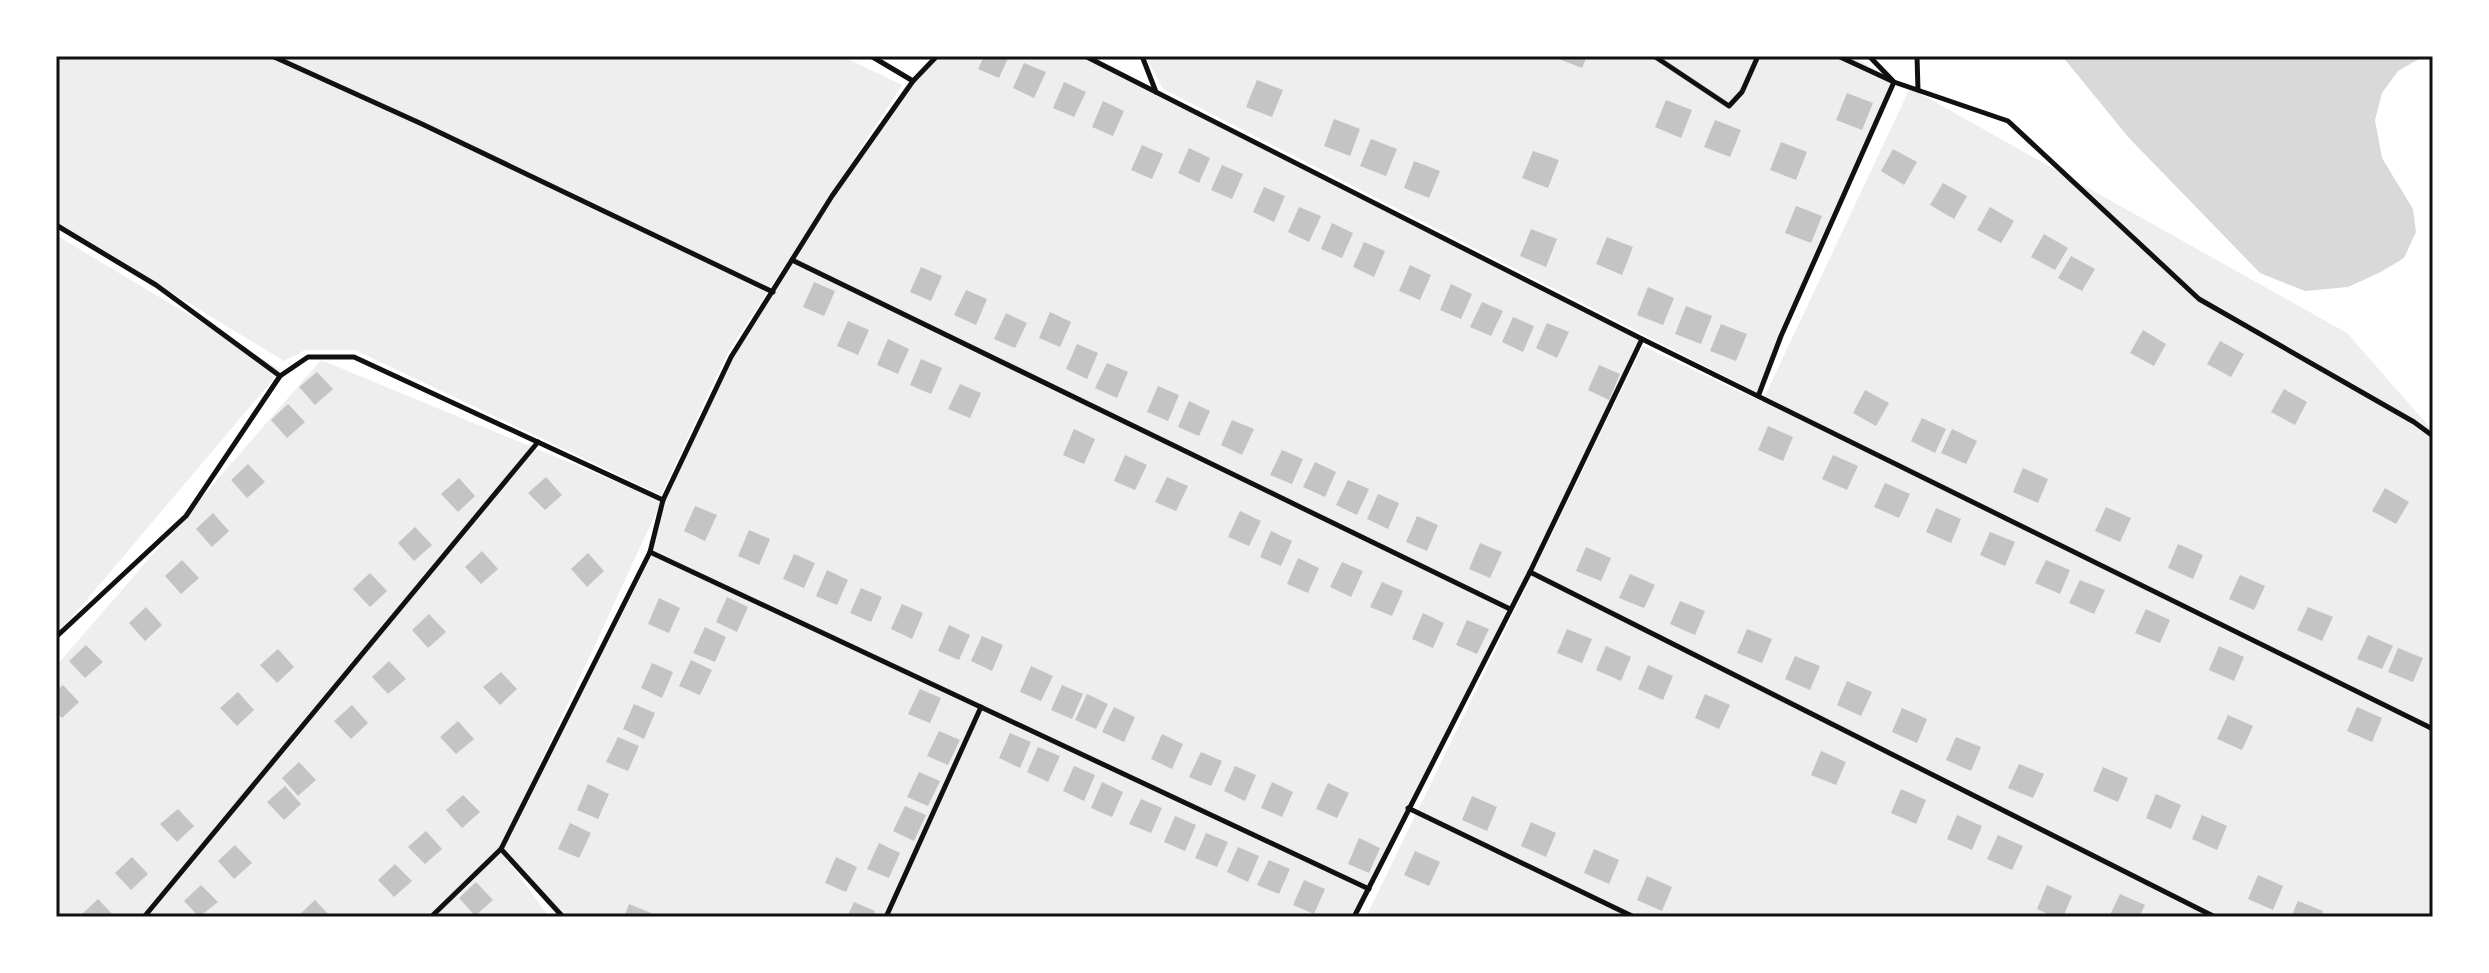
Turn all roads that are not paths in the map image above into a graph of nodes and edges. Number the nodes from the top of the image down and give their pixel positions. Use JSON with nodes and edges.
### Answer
{"nodes":[{"id":1,"x":272,"y":56,"type":"edge"},
{"id":2,"x":871,"y":56,"type":"edge"},
{"id":3,"x":937,"y":56,"type":"edge"},
{"id":4,"x":1085,"y":56,"type":"edge"},
{"id":5,"x":1142,"y":56,"type":"edge"},
{"id":6,"x":1654,"y":56,"type":"edge"},
{"id":7,"x":1758,"y":56,"type":"edge"},
{"id":8,"x":1838,"y":56,"type":"edge"},
{"id":9,"x":1869,"y":56,"type":"edge"},
{"id":10,"x":1917,"y":56,"type":"edge"},
{"id":11,"x":913,"y":81,"type":"junction"},
{"id":12,"x":1894,"y":82,"type":"junction"},
{"id":13,"x":1918,"y":90,"type":"junction"},
{"id":14,"x":1156,"y":92,"type":"junction"},
{"id":15,"x":56,"y":225,"type":"edge"},
{"id":16,"x":792,"y":260,"type":"junction"},
{"id":17,"x":773,"y":292,"type":"junction"},
{"id":18,"x":1642,"y":339,"type":"junction"},
{"id":19,"x":280,"y":376,"type":"junction"},
{"id":20,"x":1759,"y":394,"type":"junction"},
{"id":21,"x":2433,"y":436,"type":"edge"},
{"id":22,"x":538,"y":442,"type":"junction"},
{"id":23,"x":663,"y":500,"type":"junction"},
{"id":24,"x":650,"y":552,"type":"junction"},
{"id":25,"x":1530,"y":572,"type":"junction"},
{"id":26,"x":1510,"y":609,"type":"junction"},
{"id":27,"x":56,"y":637,"type":"edge"},
{"id":28,"x":981,"y":707,"type":"junction"},
{"id":29,"x":2433,"y":729,"type":"edge"},
{"id":30,"x":1408,"y":808,"type":"junction"},
{"id":31,"x":501,"y":849,"type":"junction"},
{"id":32,"x":1369,"y":889,"type":"junction"},
{"id":33,"x":144,"y":917,"type":"edge"},
{"id":34,"x":431,"y":917,"type":"edge"},
{"id":35,"x":563,"y":917,"type":"edge"},
{"id":36,"x":886,"y":917,"type":"edge"},
{"id":37,"x":1354,"y":917,"type":"edge"},
{"id":38,"x":1634,"y":917,"type":"edge"},
{"id":39,"x":2215,"y":917,"type":"edge"}],
"edges":[{"from":1,"to":17,"type":"lane"},
{"from":2,"to":11,"type":"lane"},
{"from":3,"to":11,"type":"lane"},
{"from":4,"to":14,"type":"lane"},
{"from":5,"to":14,"type":"lane"},
{"from":6,"to":7,"type":"lane"},
{"from":8,"to":12,"type":"lane"},
{"from":9,"to":12,"type":"lane"},
{"from":10,"to":13,"type":"lane"},
{"from":11,"to":16,"type":"lane"},
{"from":12,"to":13,"type":"lane"},
{"from":12,"to":20,"type":"lane"},
{"from":13,"to":21,"type":"lane"},
{"from":14,"to":18,"type":"lane"},
{"from":15,"to":19,"type":"lane"},
{"from":16,"to":17,"type":"lane"},
{"from":16,"to":26,"type":"lane"},
{"from":17,"to":23,"type":"lane"},
{"from":18,"to":20,"type":"lane"},
{"from":18,"to":25,"type":"lane"},
{"from":19,"to":22,"type":"lane"},
{"from":19,"to":27,"type":"lane"},
{"from":20,"to":29,"type":"lane"},
{"from":22,"to":23,"type":"lane"},
{"from":22,"to":33,"type":"lane"},
{"from":23,"to":24,"type":"lane"},
{"from":24,"to":28,"type":"lane"},
{"from":24,"to":31,"type":"lane"},
{"from":25,"to":26,"type":"lane"},
{"from":25,"to":39,"type":"lane"},
{"from":26,"to":30,"type":"lane"},
{"from":28,"to":32,"type":"lane"},
{"from":28,"to":36,"type":"lane"},
{"from":30,"to":32,"type":"lane"},
{"from":30,"to":38,"type":"lane"},
{"from":31,"to":34,"type":"lane"},
{"from":31,"to":35,"type":"lane"},
{"from":32,"to":37,"type":"lane"}]}
